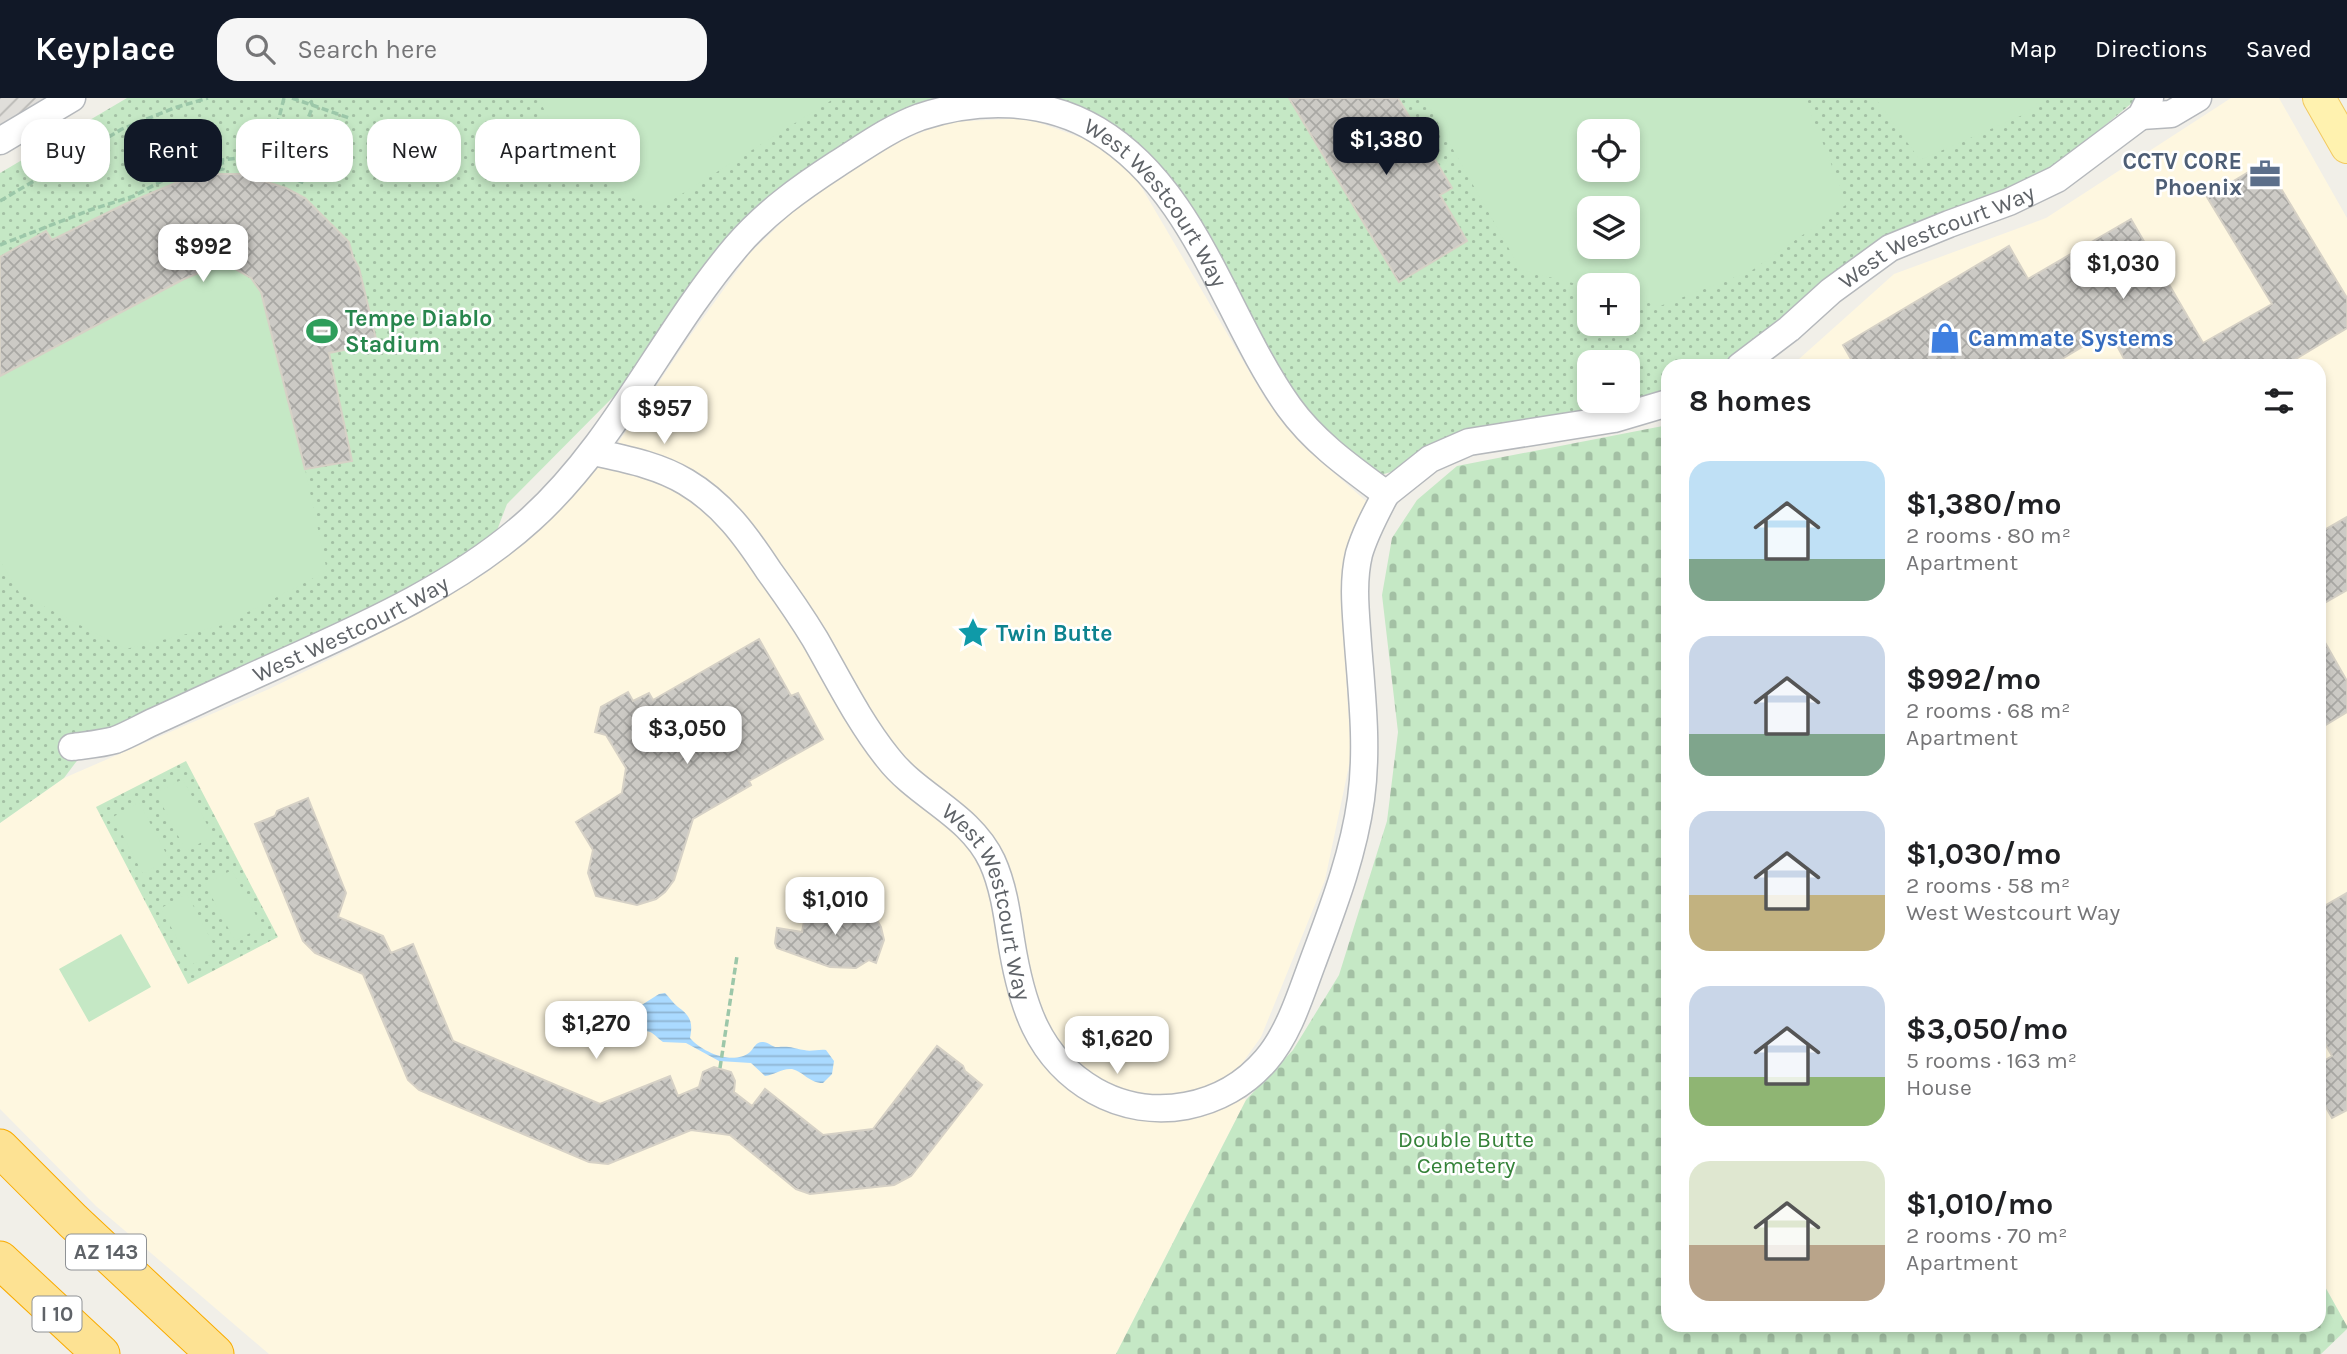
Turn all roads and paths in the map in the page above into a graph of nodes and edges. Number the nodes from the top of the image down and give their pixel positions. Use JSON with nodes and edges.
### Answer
{"nodes":[{"id":1,"x":72,"y":98,"type":"edge"},
{"id":2,"x":208,"y":98,"type":"edge"},
{"id":3,"x":284,"y":98,"type":"edge"},
{"id":4,"x":292,"y":98,"type":"edge"},
{"id":5,"x":309,"y":98,"type":"edge"},
{"id":6,"x":2198,"y":98,"type":"edge"},
{"id":7,"x":2319,"y":98,"type":"edge"},
{"id":8,"x":313,"y":106,"type":"junction"},
{"id":9,"x":2146,"y":107,"type":"edge"},
{"id":10,"x":337,"y":114,"type":"junction"},
{"id":11,"x":349,"y":118,"type":"dead end"},
{"id":12,"x":279,"y":119,"type":"edge"},
{"id":13,"x":308,"y":119,"type":"edge"},
{"id":14,"x":336,"y":119,"type":"edge"},
{"id":15,"x":0,"y":141,"type":"edge"},
{"id":16,"x":2347,"y":148,"type":"edge"},
{"id":17,"x":236,"y":158,"type":"edge"},
{"id":18,"x":0,"y":201,"type":"edge"},
{"id":19,"x":0,"y":245,"type":"edge"},
{"id":20,"x":1749,"y":359,"type":"edge"},
{"id":21,"x":1661,"y":406,"type":"edge"},
{"id":22,"x":593,"y":452,"type":"junction"},
{"id":23,"x":1386,"y":494,"type":"junction"},
{"id":24,"x":72,"y":747,"type":"dead end"},
{"id":25,"x":737,"y":956,"type":"dead end"},
{"id":26,"x":720,"y":1068,"type":"dead end"},
{"id":27,"x":0,"y":1148,"type":"edge"},
{"id":28,"x":0,"y":1259,"type":"edge"},
{"id":29,"x":101,"y":1354,"type":"edge"},
{"id":30,"x":215,"y":1354,"type":"edge"}],
"edges":[{"from":1,"to":15,"type":"street"},
{"from":2,"to":18,"type":"path"},
{"from":3,"to":12,"type":"path"},
{"from":4,"to":8,"type":"path"},
{"from":5,"to":8,"type":"path"},
{"from":6,"to":9,"type":"street","name":"West Westcourt Way"},
{"from":7,"to":16,"type":"main road"},
{"from":8,"to":10,"type":"path"},
{"from":8,"to":13,"type":"path"},
{"from":9,"to":20,"type":"street","name":"West Westcourt Way"},
{"from":10,"to":11,"type":"path"},
{"from":10,"to":14,"type":"path"},
{"from":17,"to":19,"type":"path"},
{"from":21,"to":23,"type":"street","name":"West Westcourt Way"},
{"from":22,"to":23,"type":"street","name":"West Westcourt Way"},
{"from":22,"to":23,"type":"street","name":"West Westcourt Way"},
{"from":22,"to":24,"type":"street","name":"West Westcourt Way"},
{"from":25,"to":26,"type":"path"},
{"from":27,"to":30,"type":"highway","number":"AZ 143"},
{"from":28,"to":29,"type":"highway","number":"I 10"}]}
